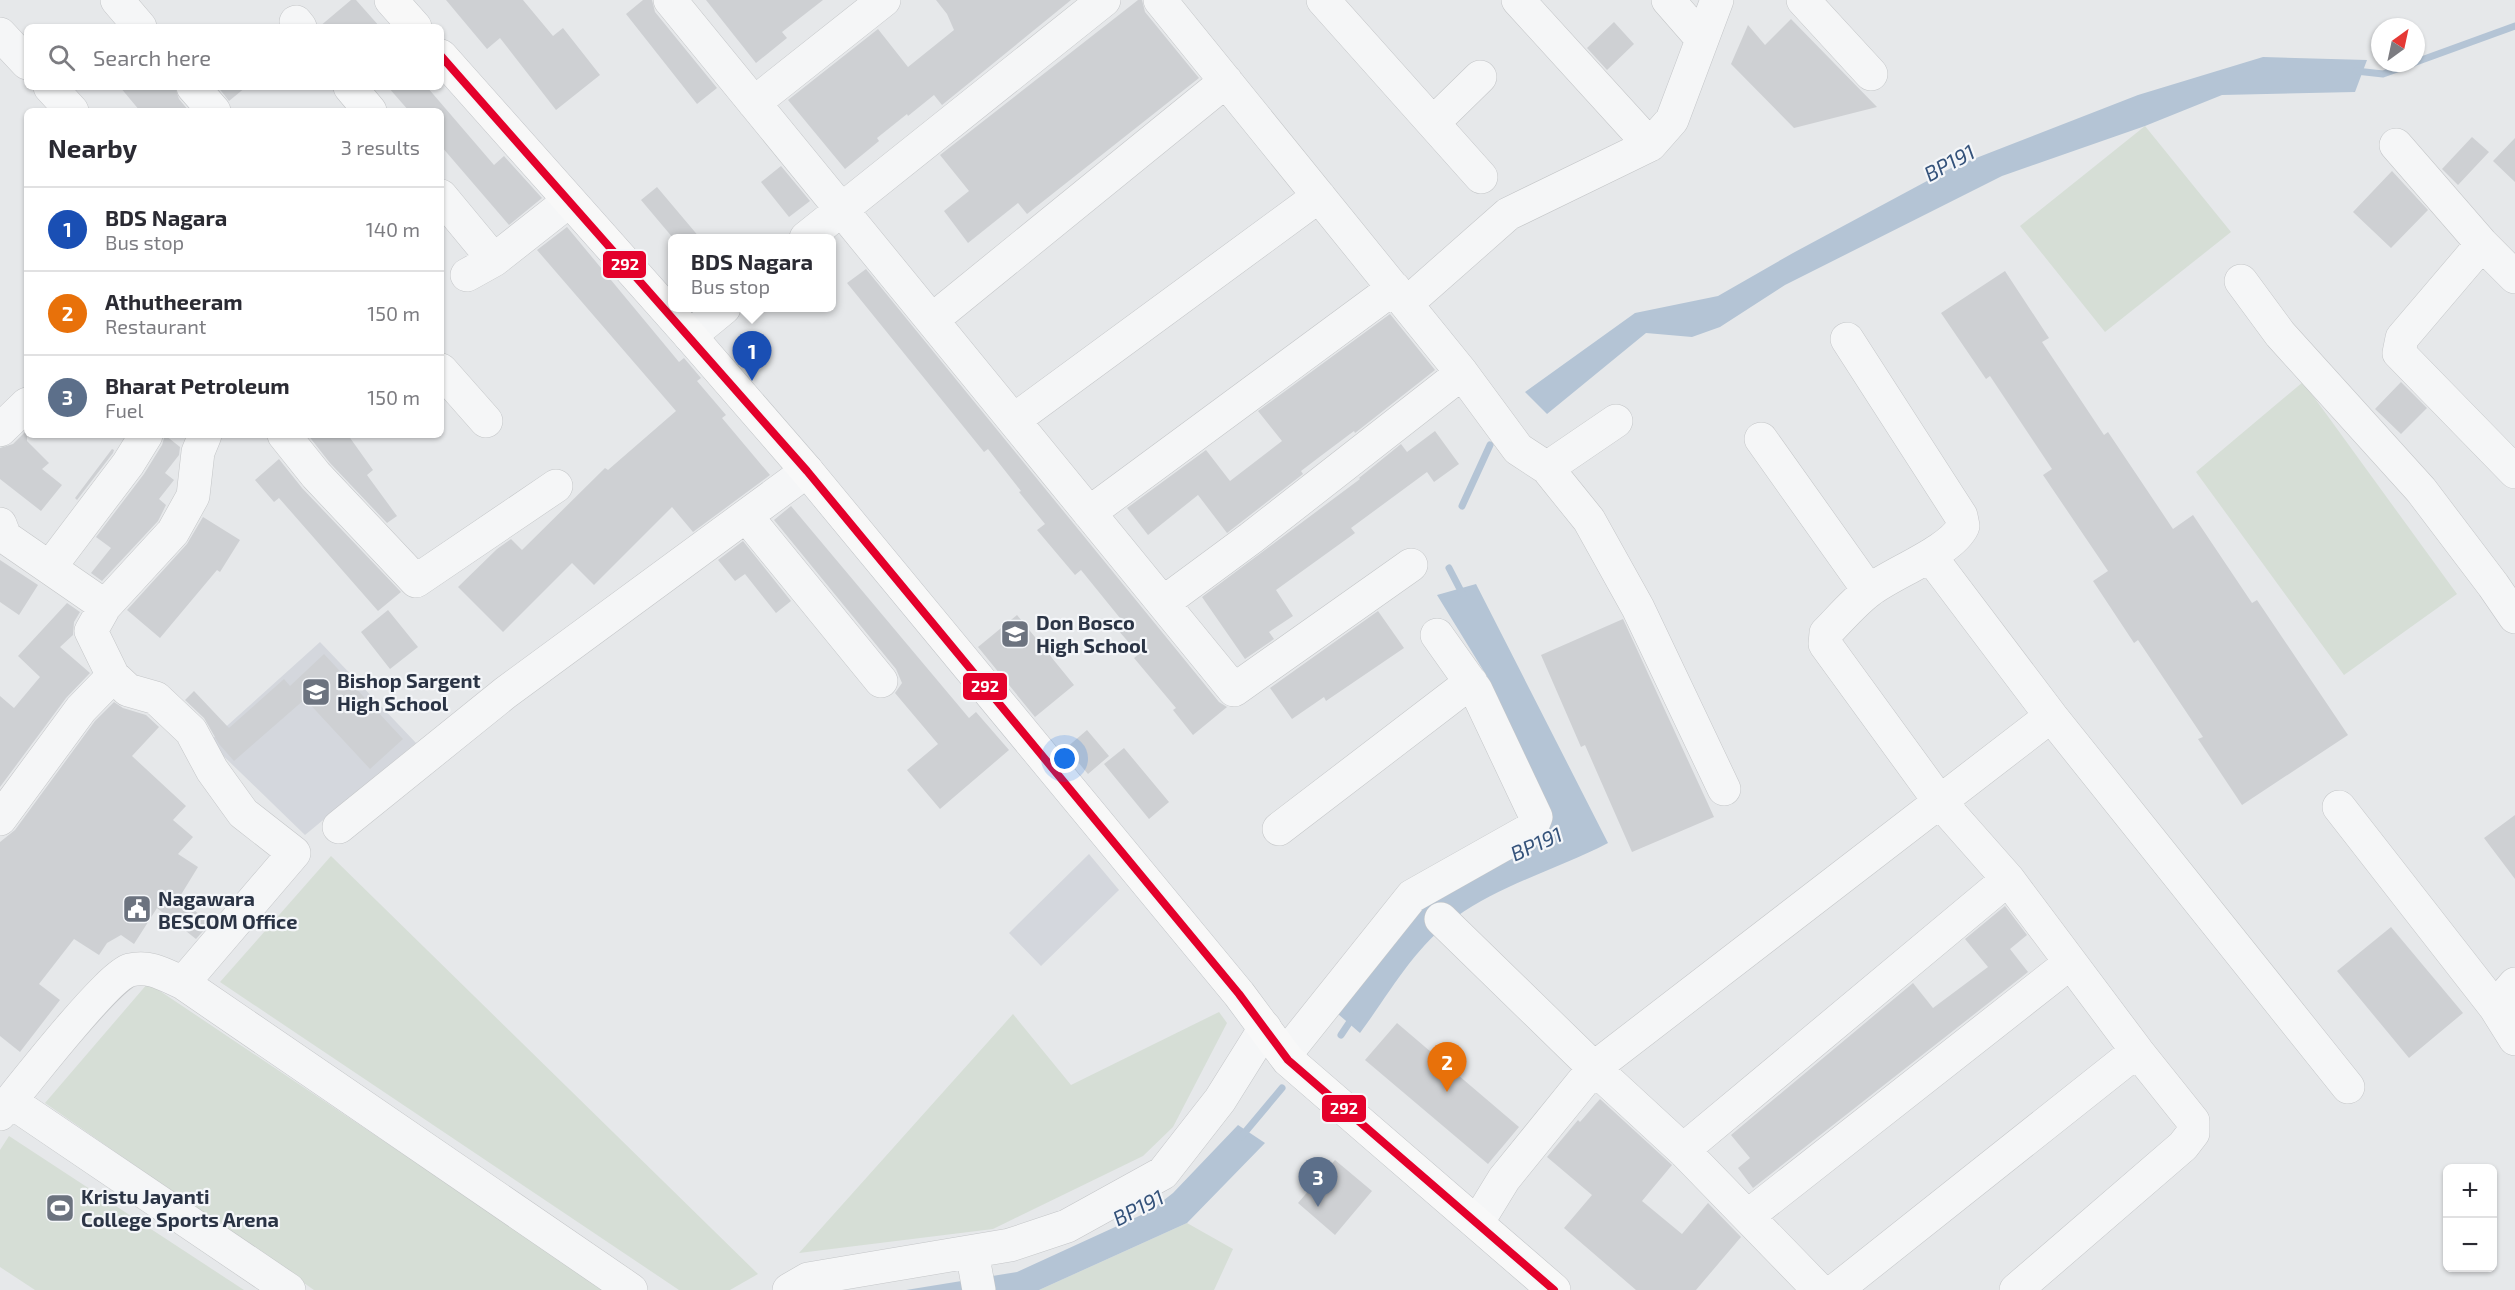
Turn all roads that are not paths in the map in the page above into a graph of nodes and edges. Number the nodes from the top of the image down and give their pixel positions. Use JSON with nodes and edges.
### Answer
{"nodes":[{"id":1,"x":117,"y":0,"type":"edge"},
{"id":2,"x":391,"y":0,"type":"edge"},
{"id":3,"x":670,"y":0,"type":"edge"},
{"id":4,"x":884,"y":0,"type":"edge"},
{"id":5,"x":1104,"y":0,"type":"edge"},
{"id":6,"x":1160,"y":0,"type":"edge"},
{"id":7,"x":1518,"y":0,"type":"edge"},
{"id":8,"x":1668,"y":0,"type":"edge"},
{"id":9,"x":1717,"y":0,"type":"edge"},
{"id":10,"x":1803,"y":0,"type":"edge"},
{"id":11,"x":1331,"y":3,"type":"edge"},
{"id":12,"x":137,"y":24,"type":"edge"},
{"id":13,"x":412,"y":24,"type":"edge"},
{"id":14,"x":0,"y":34,"type":"edge"},
{"id":15,"x":1702,"y":39,"type":"junction"},
{"id":16,"x":444,"y":59,"type":"edge"},
{"id":17,"x":24,"y":60,"type":"edge"},
{"id":18,"x":1871,"y":74,"type":"dead end"},
{"id":19,"x":1480,"y":76,"type":"dead end"},
{"id":20,"x":1226,"y":81,"type":"junction"},
{"id":21,"x":53,"y":90,"type":"edge"},
{"id":22,"x":196,"y":90,"type":"edge"},
{"id":23,"x":352,"y":90,"type":"edge"},
{"id":24,"x":754,"y":103,"type":"junction"},
{"id":25,"x":69,"y":108,"type":"edge"},
{"id":26,"x":211,"y":108,"type":"edge"},
{"id":27,"x":368,"y":108,"type":"edge"},
{"id":28,"x":1433,"y":123,"type":"junction"},
{"id":29,"x":1650,"y":145,"type":"junction"},
{"id":30,"x":2396,"y":145,"type":"dead end"},
{"id":31,"x":1481,"y":177,"type":"dead end"},
{"id":32,"x":1318,"y":196,"type":"junction"},
{"id":33,"x":444,"y":201,"type":"edge"},
{"id":34,"x":569,"y":201,"type":"junction"},
{"id":35,"x":841,"y":209,"type":"junction"},
{"id":36,"x":811,"y":234,"type":"edge"},
{"id":37,"x":2482,"y":244,"type":"junction"},
{"id":38,"x":2515,"y":277,"type":"edge"},
{"id":39,"x":2241,"y":281,"type":"dead end"},
{"id":40,"x":1400,"y":296,"type":"junction"},
{"id":41,"x":668,"y":311,"type":"edge"},
{"id":42,"x":668,"y":312,"type":"edge"},
{"id":43,"x":719,"y":312,"type":"edge"},
{"id":44,"x":932,"y":320,"type":"junction"},
{"id":45,"x":690,"y":336,"type":"junction"},
{"id":46,"x":1847,"y":339,"type":"dead end"},
{"id":47,"x":444,"y":373,"type":"edge"},
{"id":48,"x":1462,"y":373,"type":"junction"},
{"id":49,"x":24,"y":407,"type":"edge"},
{"id":50,"x":1014,"y":420,"type":"junction"},
{"id":51,"x":486,"y":421,"type":"dead end"},
{"id":52,"x":1616,"y":421,"type":"dead end"},
{"id":53,"x":0,"y":429,"type":"edge"},
{"id":54,"x":144,"y":438,"type":"edge"},
{"id":55,"x":204,"y":438,"type":"edge"},
{"id":56,"x":286,"y":438,"type":"edge"},
{"id":57,"x":1761,"y":439,"type":"dead end"},
{"id":58,"x":1547,"y":468,"type":"junction"},
{"id":59,"x":807,"y":471,"type":"junction"},
{"id":60,"x":2515,"y":472,"type":"edge"},
{"id":61,"x":556,"y":486,"type":"dead end"},
{"id":62,"x":1089,"y":513,"type":"junction"},
{"id":63,"x":747,"y":517,"type":"junction"},
{"id":64,"x":2,"y":534,"type":"edge"},
{"id":65,"x":1930,"y":556,"type":"junction"},
{"id":66,"x":1411,"y":565,"type":"dead end"},
{"id":67,"x":50,"y":567,"type":"junction"},
{"id":68,"x":1869,"y":591,"type":"junction"},
{"id":69,"x":1163,"y":603,"type":"junction"},
{"id":70,"x":105,"y":606,"type":"junction"},
{"id":71,"x":2515,"y":617,"type":"edge"},
{"id":72,"x":1437,"y":635,"type":"dead end"},
{"id":73,"x":113,"y":676,"type":"junction"},
{"id":74,"x":881,"y":681,"type":"dead end"},
{"id":75,"x":1471,"y":682,"type":"junction"},
{"id":76,"x":2051,"y":716,"type":"junction"},
{"id":77,"x":1724,"y":789,"type":"dead end"},
{"id":78,"x":1940,"y":802,"type":"junction"},
{"id":79,"x":2338,"y":807,"type":"dead end"},
{"id":80,"x":0,"y":819,"type":"edge"},
{"id":81,"x":339,"y":827,"type":"dead end"},
{"id":82,"x":1279,"y":829,"type":"dead end"},
{"id":83,"x":2008,"y":879,"type":"junction"},
{"id":84,"x":1441,"y":919,"type":"dead end"},
{"id":85,"x":2070,"y":963,"type":"junction"},
{"id":86,"x":183,"y":983,"type":"junction"},
{"id":87,"x":2505,"y":996,"type":"edge"},
{"id":88,"x":1265,"y":1028,"type":"junction"},
{"id":89,"x":2515,"y":1039,"type":"edge"},
{"id":90,"x":2137,"y":1051,"type":"junction"},
{"id":91,"x":1285,"y":1055,"type":"junction"},
{"id":92,"x":1594,"y":1068,"type":"junction"},
{"id":93,"x":2348,"y":1087,"type":"dead end"},
{"id":94,"x":5,"y":1108,"type":"edge"},
{"id":95,"x":1683,"y":1150,"type":"junction"},
{"id":96,"x":1748,"y":1216,"type":"junction"},
{"id":97,"x":1477,"y":1223,"type":"junction"},
{"id":98,"x":975,"y":1268,"type":"edge"},
{"id":99,"x":289,"y":1290,"type":"edge"},
{"id":100,"x":631,"y":1290,"type":"edge"},
{"id":101,"x":789,"y":1290,"type":"edge"},
{"id":102,"x":1554,"y":1290,"type":"edge"},
{"id":103,"x":1819,"y":1290,"type":"edge"},
{"id":104,"x":1836,"y":1290,"type":"edge"},
{"id":105,"x":2016,"y":1290,"type":"edge"}],
"edges":[{"from":1,"to":12,"type":"street"},
{"from":2,"to":13,"type":"main road"},
{"from":3,"to":24,"type":"street"},
{"from":4,"to":24,"type":"street"},
{"from":5,"to":35,"type":"street"},
{"from":6,"to":20,"type":"street"},
{"from":7,"to":29,"type":"street"},
{"from":8,"to":15,"type":"street"},
{"from":9,"to":15,"type":"street"},
{"from":10,"to":18,"type":"street"},
{"from":11,"to":28,"type":"street"},
{"from":14,"to":17,"type":"street"},
{"from":15,"to":29,"type":"street"},
{"from":16,"to":34,"type":"main road"},
{"from":19,"to":28,"type":"street"},
{"from":20,"to":32,"type":"street"},
{"from":20,"to":44,"type":"street"},
{"from":21,"to":25,"type":"street"},
{"from":22,"to":26,"type":"street"},
{"from":23,"to":27,"type":"street"},
{"from":24,"to":35,"type":"street"},
{"from":28,"to":31,"type":"street"},
{"from":29,"to":40,"type":"street"},
{"from":30,"to":37,"type":"street"},
{"from":32,"to":40,"type":"street"},
{"from":32,"to":50,"type":"street"},
{"from":33,"to":34,"type":"street"},
{"from":34,"to":41,"type":"main road"},
{"from":35,"to":36,"type":"street"},
{"from":35,"to":44,"type":"street"},
{"from":37,"to":38,"type":"street"},
{"from":37,"to":60,"type":"street"},
{"from":39,"to":71,"type":"street"},
{"from":40,"to":48,"type":"street"},
{"from":40,"to":62,"type":"street"},
{"from":42,"to":45,"type":"main road"},
{"from":43,"to":45,"type":"street"},
{"from":44,"to":50,"type":"street"},
{"from":45,"to":59,"type":"main road"},
{"from":46,"to":65,"type":"street"},
{"from":47,"to":51,"type":"street"},
{"from":48,"to":58,"type":"street"},
{"from":48,"to":69,"type":"street"},
{"from":49,"to":53,"type":"street"},
{"from":50,"to":62,"type":"street"},
{"from":52,"to":58,"type":"street"},
{"from":54,"to":67,"type":"street"},
{"from":55,"to":70,"type":"street"},
{"from":56,"to":61,"type":"street"},
{"from":57,"to":68,"type":"street"},
{"from":58,"to":77,"type":"street"},
{"from":59,"to":63,"type":"street"},
{"from":59,"to":88,"type":"main road"},
{"from":62,"to":69,"type":"street"},
{"from":63,"to":74,"type":"street"},
{"from":63,"to":81,"type":"street"},
{"from":64,"to":67,"type":"street"},
{"from":65,"to":68,"type":"street"},
{"from":65,"to":76,"type":"street"},
{"from":66,"to":69,"type":"street"},
{"from":67,"to":70,"type":"street"},
{"from":68,"to":78,"type":"street"},
{"from":70,"to":73,"type":"street"},
{"from":72,"to":75,"type":"street"},
{"from":73,"to":80,"type":"street"},
{"from":73,"to":86,"type":"street"},
{"from":75,"to":82,"type":"street"},
{"from":75,"to":91,"type":"street"},
{"from":76,"to":78,"type":"street"},
{"from":76,"to":93,"type":"street"},
{"from":78,"to":83,"type":"street"},
{"from":78,"to":92,"type":"street"},
{"from":79,"to":87,"type":"street"},
{"from":83,"to":85,"type":"street"},
{"from":83,"to":95,"type":"street"},
{"from":84,"to":92,"type":"street"},
{"from":85,"to":90,"type":"street"},
{"from":85,"to":96,"type":"street"},
{"from":86,"to":94,"type":"street"},
{"from":86,"to":100,"type":"street"},
{"from":87,"to":89,"type":"street"},
{"from":88,"to":91,"type":"main road"},
{"from":88,"to":98,"type":"street"},
{"from":90,"to":104,"type":"street"},
{"from":90,"to":105,"type":"street"},
{"from":91,"to":97,"type":"main road"},
{"from":92,"to":95,"type":"street"},
{"from":92,"to":97,"type":"street"},
{"from":94,"to":99,"type":"street"},
{"from":95,"to":96,"type":"street"},
{"from":96,"to":103,"type":"street"},
{"from":97,"to":102,"type":"main road"},
{"from":98,"to":101,"type":"street"}]}
